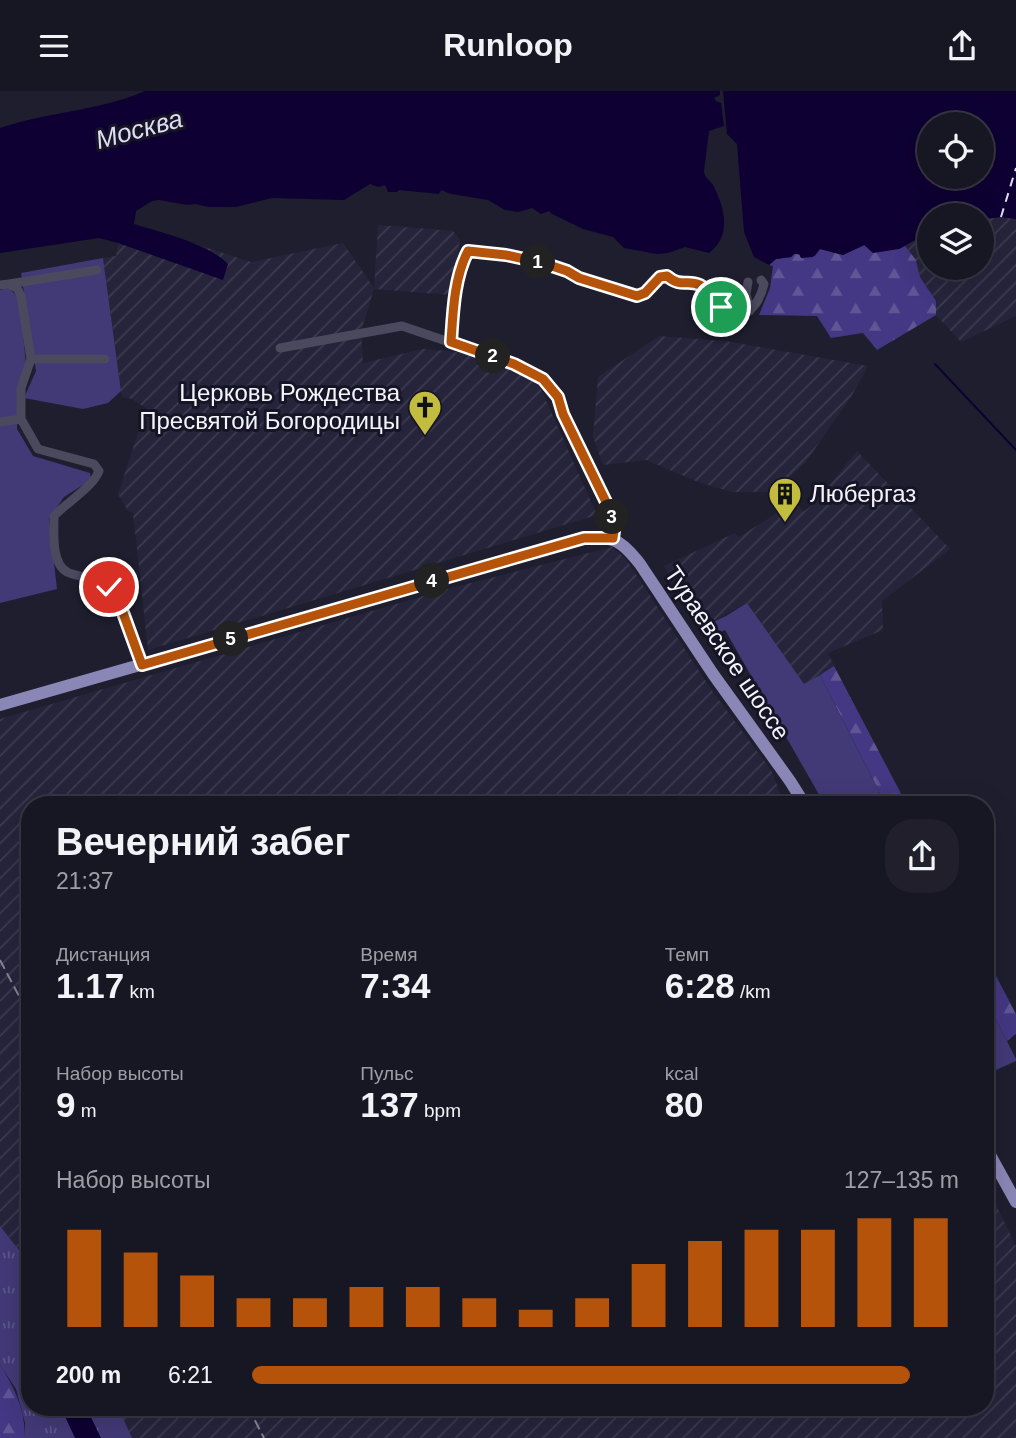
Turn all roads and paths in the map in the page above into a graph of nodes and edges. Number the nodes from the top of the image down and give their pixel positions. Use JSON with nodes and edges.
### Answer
{"nodes":[{"id":1,"x":97,"y":270,"type":"dead end"},
{"id":2,"x":761,"y":280,"type":"dead end"},
{"id":3,"x":748,"y":282,"type":"dead end"},
{"id":4,"x":5,"y":284,"type":"edge"},
{"id":5,"x":750,"y":311,"type":"junction"},
{"id":6,"x":451,"y":342,"type":"junction"},
{"id":7,"x":280,"y":348,"type":"dead end"},
{"id":8,"x":31,"y":359,"type":"junction"},
{"id":9,"x":105,"y":359,"type":"dead end"},
{"id":10,"x":21,"y":419,"type":"junction"},
{"id":11,"x":0,"y":422,"type":"edge"},
{"id":12,"x":608,"y":538,"type":"junction"},
{"id":13,"x":142,"y":665,"type":"junction"},
{"id":14,"x":0,"y":705,"type":"edge"},
{"id":15,"x":799,"y":796,"type":"edge"},
{"id":16,"x":994,"y":1162,"type":"edge"},
{"id":17,"x":1016,"y":1202,"type":"edge"}],
"edges":[{"from":1,"to":4,"type":"street"},
{"from":2,"to":5,"type":"street"},
{"from":3,"to":5,"type":"street"},
{"from":4,"to":8,"type":"street"},
{"from":5,"to":6,"type":"street"},
{"from":6,"to":7,"type":"street"},
{"from":6,"to":12,"type":"street"},
{"from":8,"to":9,"type":"street"},
{"from":8,"to":10,"type":"street"},
{"from":10,"to":11,"type":"street"},
{"from":10,"to":13,"type":"street"},
{"from":12,"to":13,"type":"main road"},
{"from":12,"to":15,"type":"main road","name":"Тураевское шоссе"},
{"from":13,"to":14,"type":"main road"},
{"from":16,"to":17,"type":"main road"}]}
